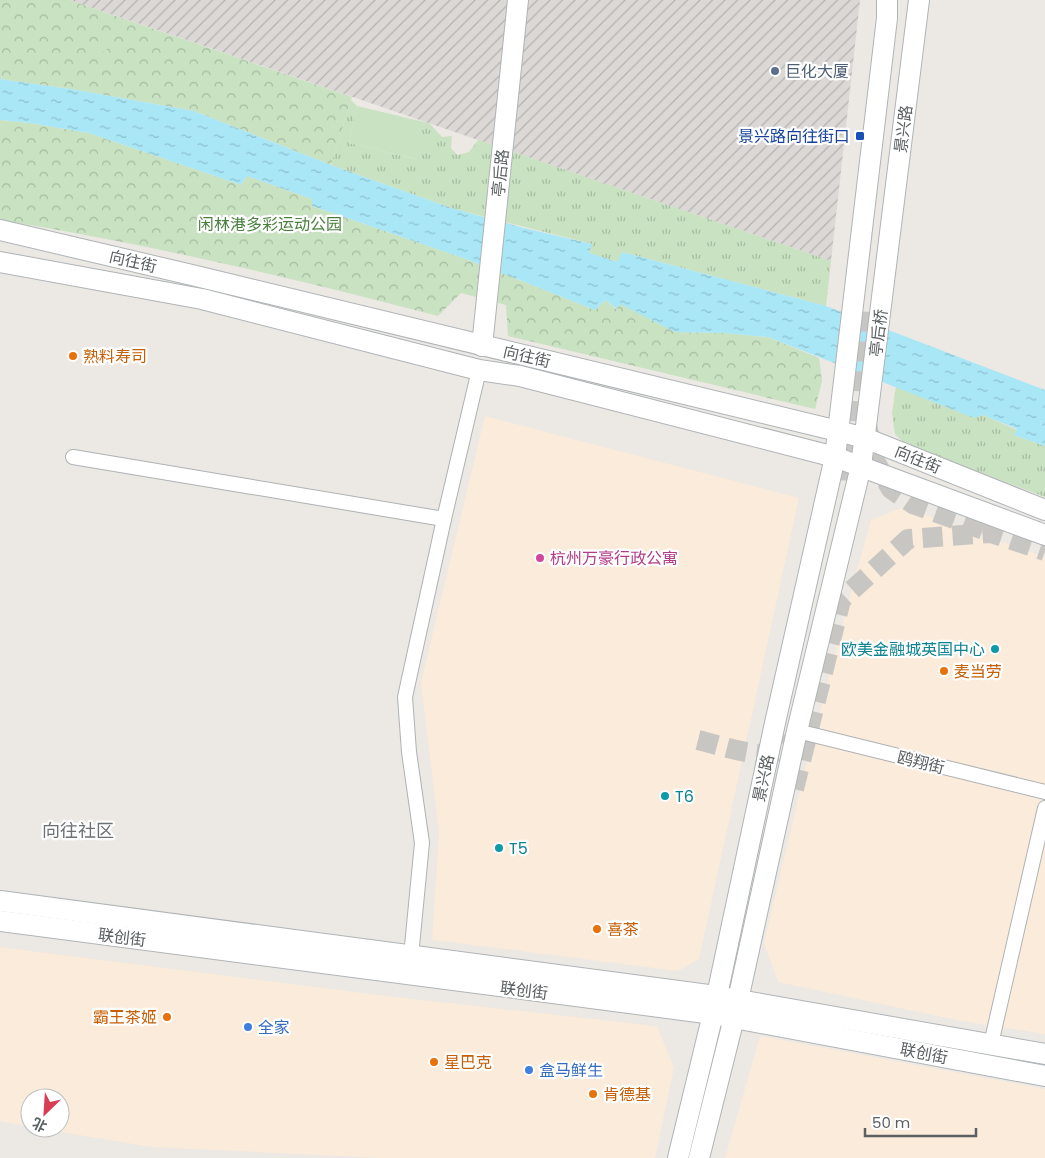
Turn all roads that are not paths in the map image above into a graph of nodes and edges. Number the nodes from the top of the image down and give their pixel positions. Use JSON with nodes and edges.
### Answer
{"nodes":[{"id":1,"x":518,"y":0,"type":"edge"},
{"id":2,"x":887,"y":0,"type":"edge"},
{"id":3,"x":919,"y":0,"type":"edge"},
{"id":4,"x":0,"y":230,"type":"edge"},
{"id":5,"x":858,"y":254,"type":"joint"},
{"id":6,"x":887,"y":259,"type":"joint"},
{"id":7,"x":0,"y":262,"type":"edge"},
{"id":8,"x":482,"y":346,"type":"junction"},
{"id":9,"x":479,"y":370,"type":"junction"},
{"id":10,"x":842,"y":396,"type":"joint"},
{"id":11,"x":869,"y":406,"type":"joint"},
{"id":12,"x":838,"y":431,"type":"junction"},
{"id":13,"x":865,"y":438,"type":"junction"},
{"id":14,"x":73,"y":457,"type":"dead end"},
{"id":15,"x":835,"y":457,"type":"junction"},
{"id":16,"x":862,"y":466,"type":"junction"},
{"id":17,"x":1045,"y":510,"type":"edge"},
{"id":18,"x":444,"y":519,"type":"junction"},
{"id":19,"x":1045,"y":535,"type":"edge"},
{"id":20,"x":797,"y":731,"type":"junction"},
{"id":21,"x":1045,"y":792,"type":"edge"},
{"id":22,"x":1045,"y":808,"type":"edge"},
{"id":23,"x":0,"y":902,"type":"edge"},
{"id":24,"x":0,"y":921,"type":"edge"},
{"id":25,"x":411,"y":956,"type":"junction"},
{"id":26,"x":714,"y":1005,"type":"junction"},
{"id":27,"x":736,"y":1008,"type":"junction"},
{"id":28,"x":991,"y":1044,"type":"junction"},
{"id":29,"x":1045,"y":1054,"type":"edge"},
{"id":30,"x":1045,"y":1076,"type":"edge"},
{"id":31,"x":678,"y":1158,"type":"edge"},
{"id":32,"x":699,"y":1158,"type":"edge"}],
"edges":[{"from":1,"to":8,"type":"street","name":"亭后路"},
{"from":2,"to":5,"type":"street","name":"景兴路"},
{"from":3,"to":6,"type":"street","name":"景兴路"},
{"from":4,"to":8,"type":"street","name":"向往街"},
{"from":5,"to":10,"type":"street","name":"亭后桥"},
{"from":6,"to":11,"type":"street","name":"亭后桥"},
{"from":7,"to":9,"type":"street","name":"向往街"},
{"from":8,"to":12,"type":"street","name":"向往街"},
{"from":9,"to":15,"type":"street","name":"向往街"},
{"from":9,"to":18,"type":"street"},
{"from":10,"to":12,"type":"street","name":"景兴路"},
{"from":11,"to":13,"type":"street","name":"景兴路"},
{"from":12,"to":13,"type":"street","name":"向往街"},
{"from":12,"to":15,"type":"street","name":"景兴路"},
{"from":13,"to":16,"type":"street","name":"景兴路"},
{"from":13,"to":17,"type":"street","name":"向往街"},
{"from":14,"to":18,"type":"street"},
{"from":15,"to":16,"type":"street","name":"向往街"},
{"from":15,"to":26,"type":"street","name":"景兴路"},
{"from":16,"to":19,"type":"street","name":"向往街"},
{"from":16,"to":20,"type":"street","name":"景兴路"},
{"from":18,"to":25,"type":"street"},
{"from":20,"to":21,"type":"street","name":"鸥翔街"},
{"from":20,"to":27,"type":"street","name":"景兴路"},
{"from":22,"to":28,"type":"street"},
{"from":23,"to":25,"type":"street","name":"联创街"},
{"from":24,"to":26,"type":"street","name":"联创街"},
{"from":25,"to":26,"type":"street","name":"联创街"},
{"from":26,"to":27,"type":"street","name":"联创街"},
{"from":26,"to":31,"type":"street","name":"景兴路"},
{"from":27,"to":28,"type":"street","name":"联创街"},
{"from":27,"to":30,"type":"street","name":"联创街"},
{"from":27,"to":32,"type":"street","name":"景兴路"},
{"from":28,"to":29,"type":"street","name":"联创街"}]}
